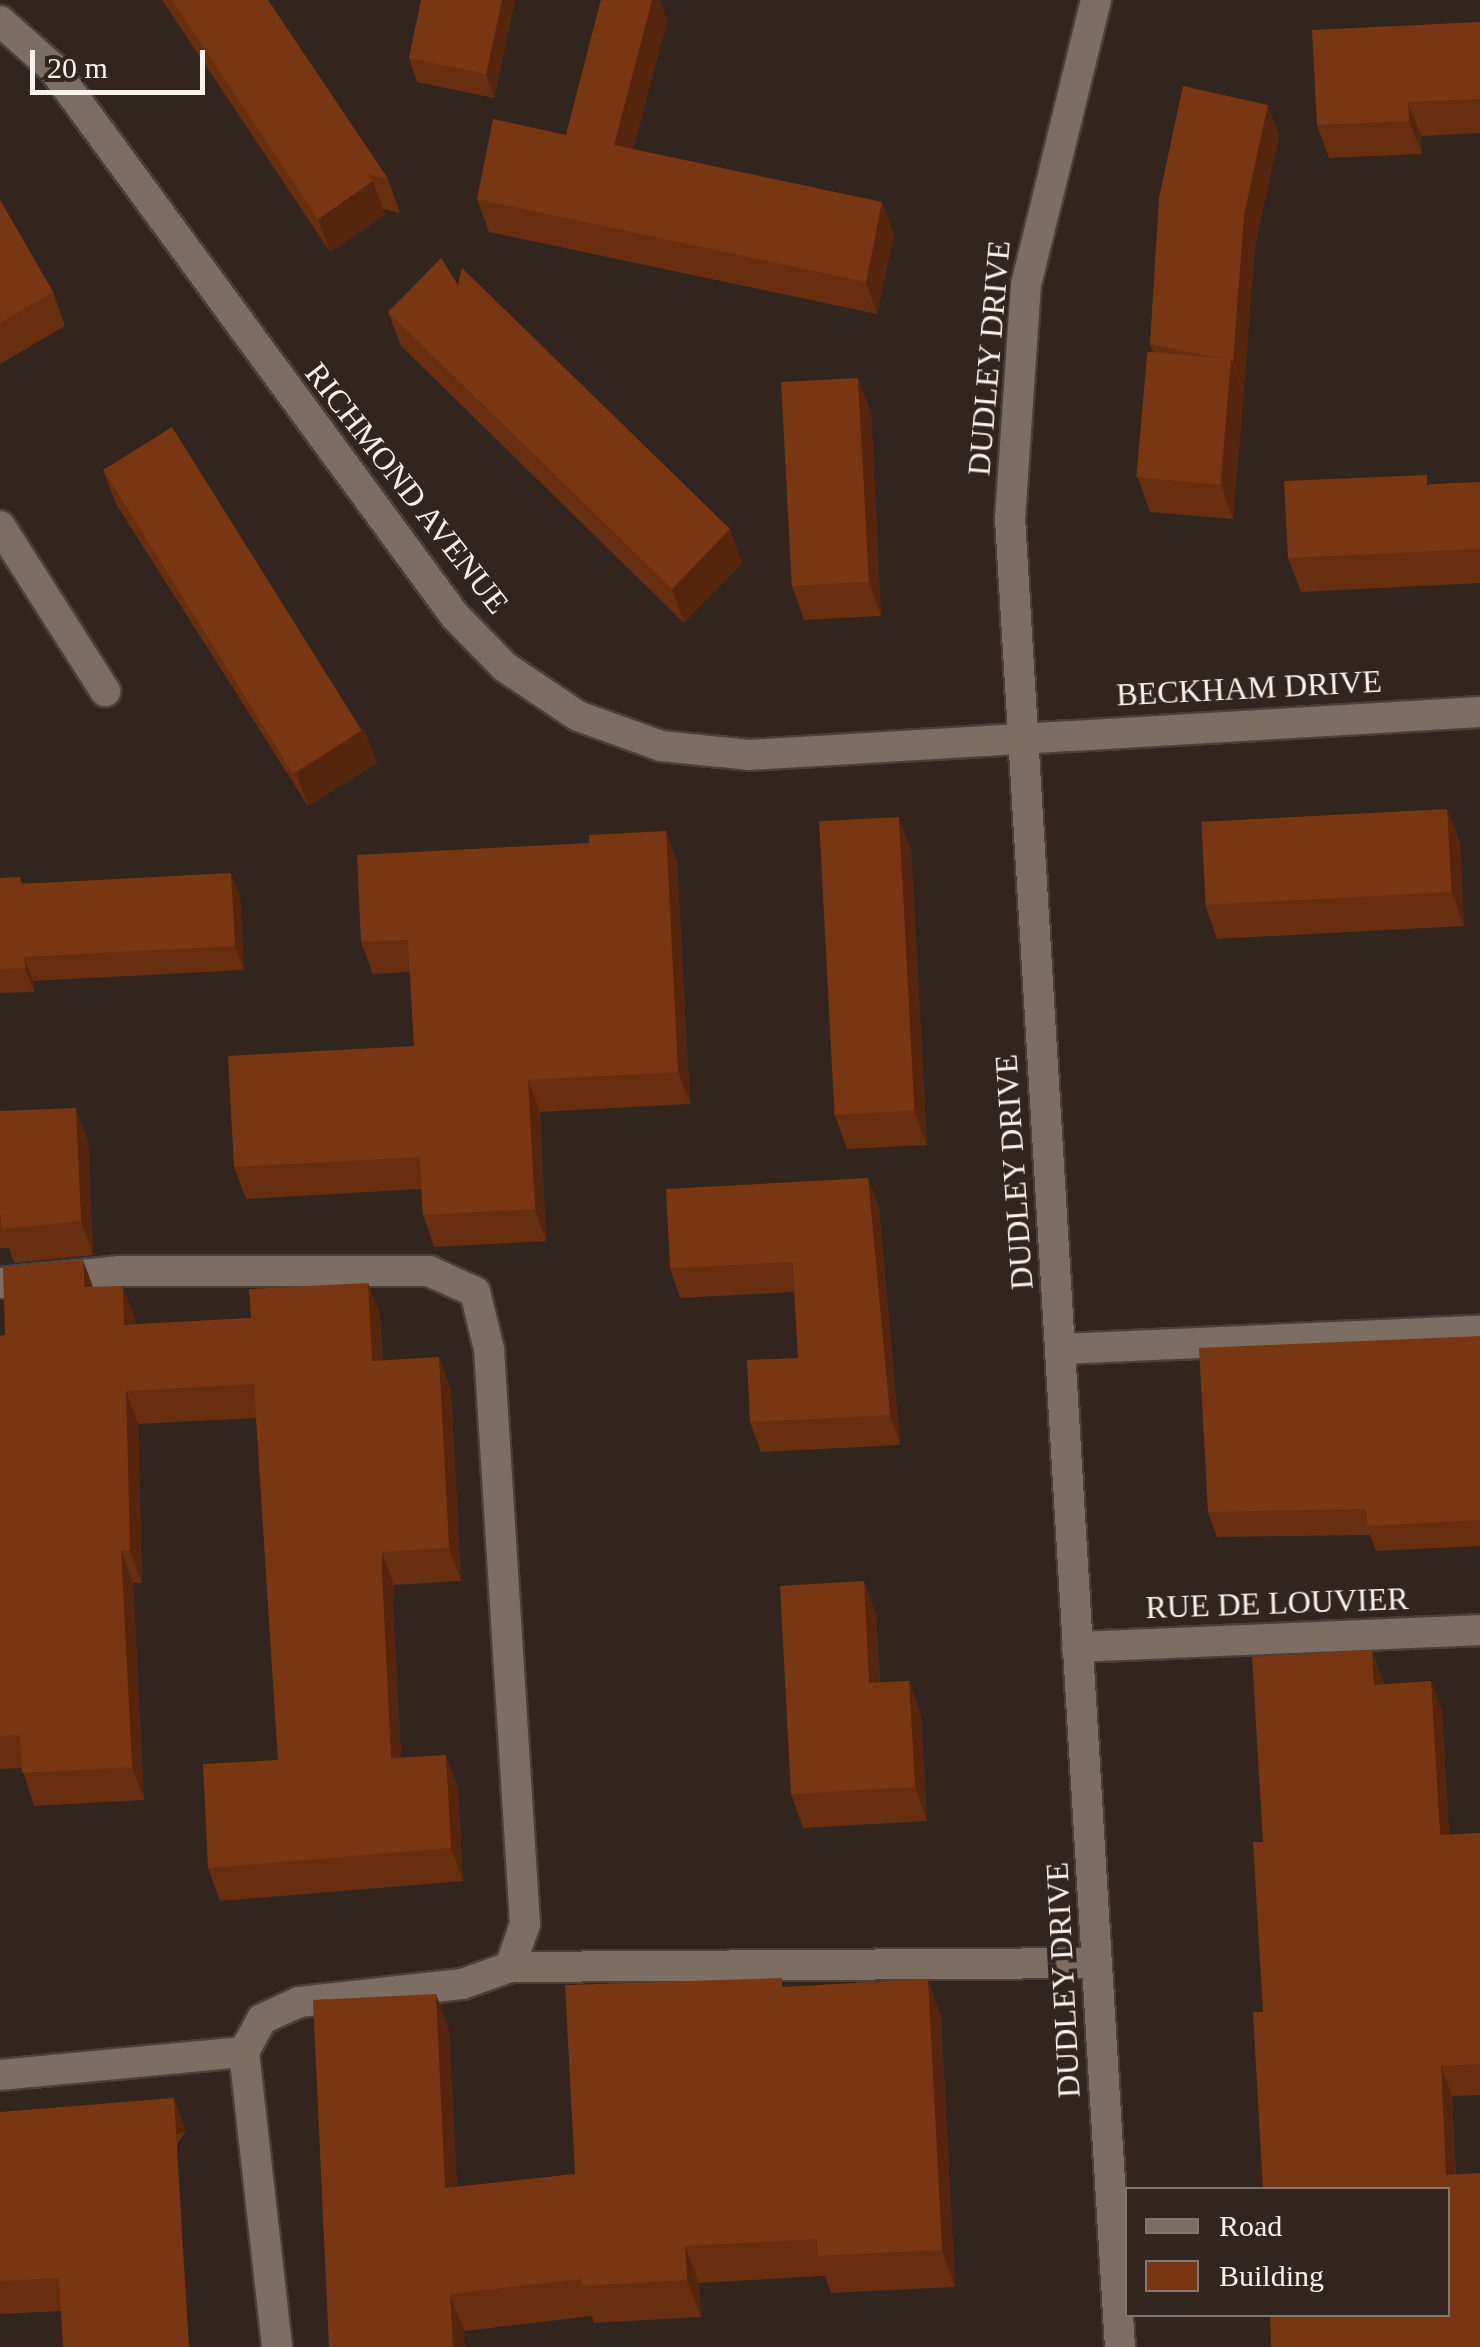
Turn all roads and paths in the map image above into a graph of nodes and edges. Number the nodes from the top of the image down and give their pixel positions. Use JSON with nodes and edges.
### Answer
{"nodes":[{"id":1,"x":1096,"y":0,"type":"edge"},
{"id":2,"x":0,"y":21,"type":"edge"},
{"id":3,"x":0,"y":526,"type":"edge"},
{"id":4,"x":105,"y":691,"type":"dead end"},
{"id":5,"x":1480,"y":712,"type":"edge"},
{"id":6,"x":1022,"y":734,"type":"junction"},
{"id":7,"x":0,"y":1283,"type":"edge"},
{"id":8,"x":1480,"y":1331,"type":"edge"},
{"id":9,"x":1060,"y":1349,"type":"junction"},
{"id":10,"x":1480,"y":1630,"type":"edge"},
{"id":11,"x":1077,"y":1647,"type":"junction"},
{"id":12,"x":1097,"y":1963,"type":"junction"},
{"id":13,"x":510,"y":1968,"type":"junction"},
{"id":14,"x":244,"y":2052,"type":"junction"},
{"id":15,"x":0,"y":2075,"type":"edge"},
{"id":16,"x":276,"y":2347,"type":"edge"},
{"id":17,"x":1120,"y":2347,"type":"edge"}],
"edges":[{"from":1,"to":6,"type":"street","name":"DUDLEY DRIVE"},
{"from":2,"to":6,"type":"street","name":"RICHMOND AVENUE"},
{"from":3,"to":4,"type":"street"},
{"from":5,"to":6,"type":"street","name":"BECKHAM DRIVE"},
{"from":6,"to":9,"type":"street","name":"DUDLEY DRIVE"},
{"from":7,"to":13,"type":"street"},
{"from":8,"to":9,"type":"street"},
{"from":9,"to":11,"type":"street","name":"DUDLEY DRIVE"},
{"from":10,"to":11,"type":"street","name":"RUE DE LOUVIER"},
{"from":11,"to":12,"type":"street","name":"DUDLEY DRIVE"},
{"from":12,"to":13,"type":"street"},
{"from":12,"to":17,"type":"street","name":"DUDLEY DRIVE"},
{"from":13,"to":14,"type":"street"},
{"from":14,"to":15,"type":"street"},
{"from":14,"to":16,"type":"street"}]}
